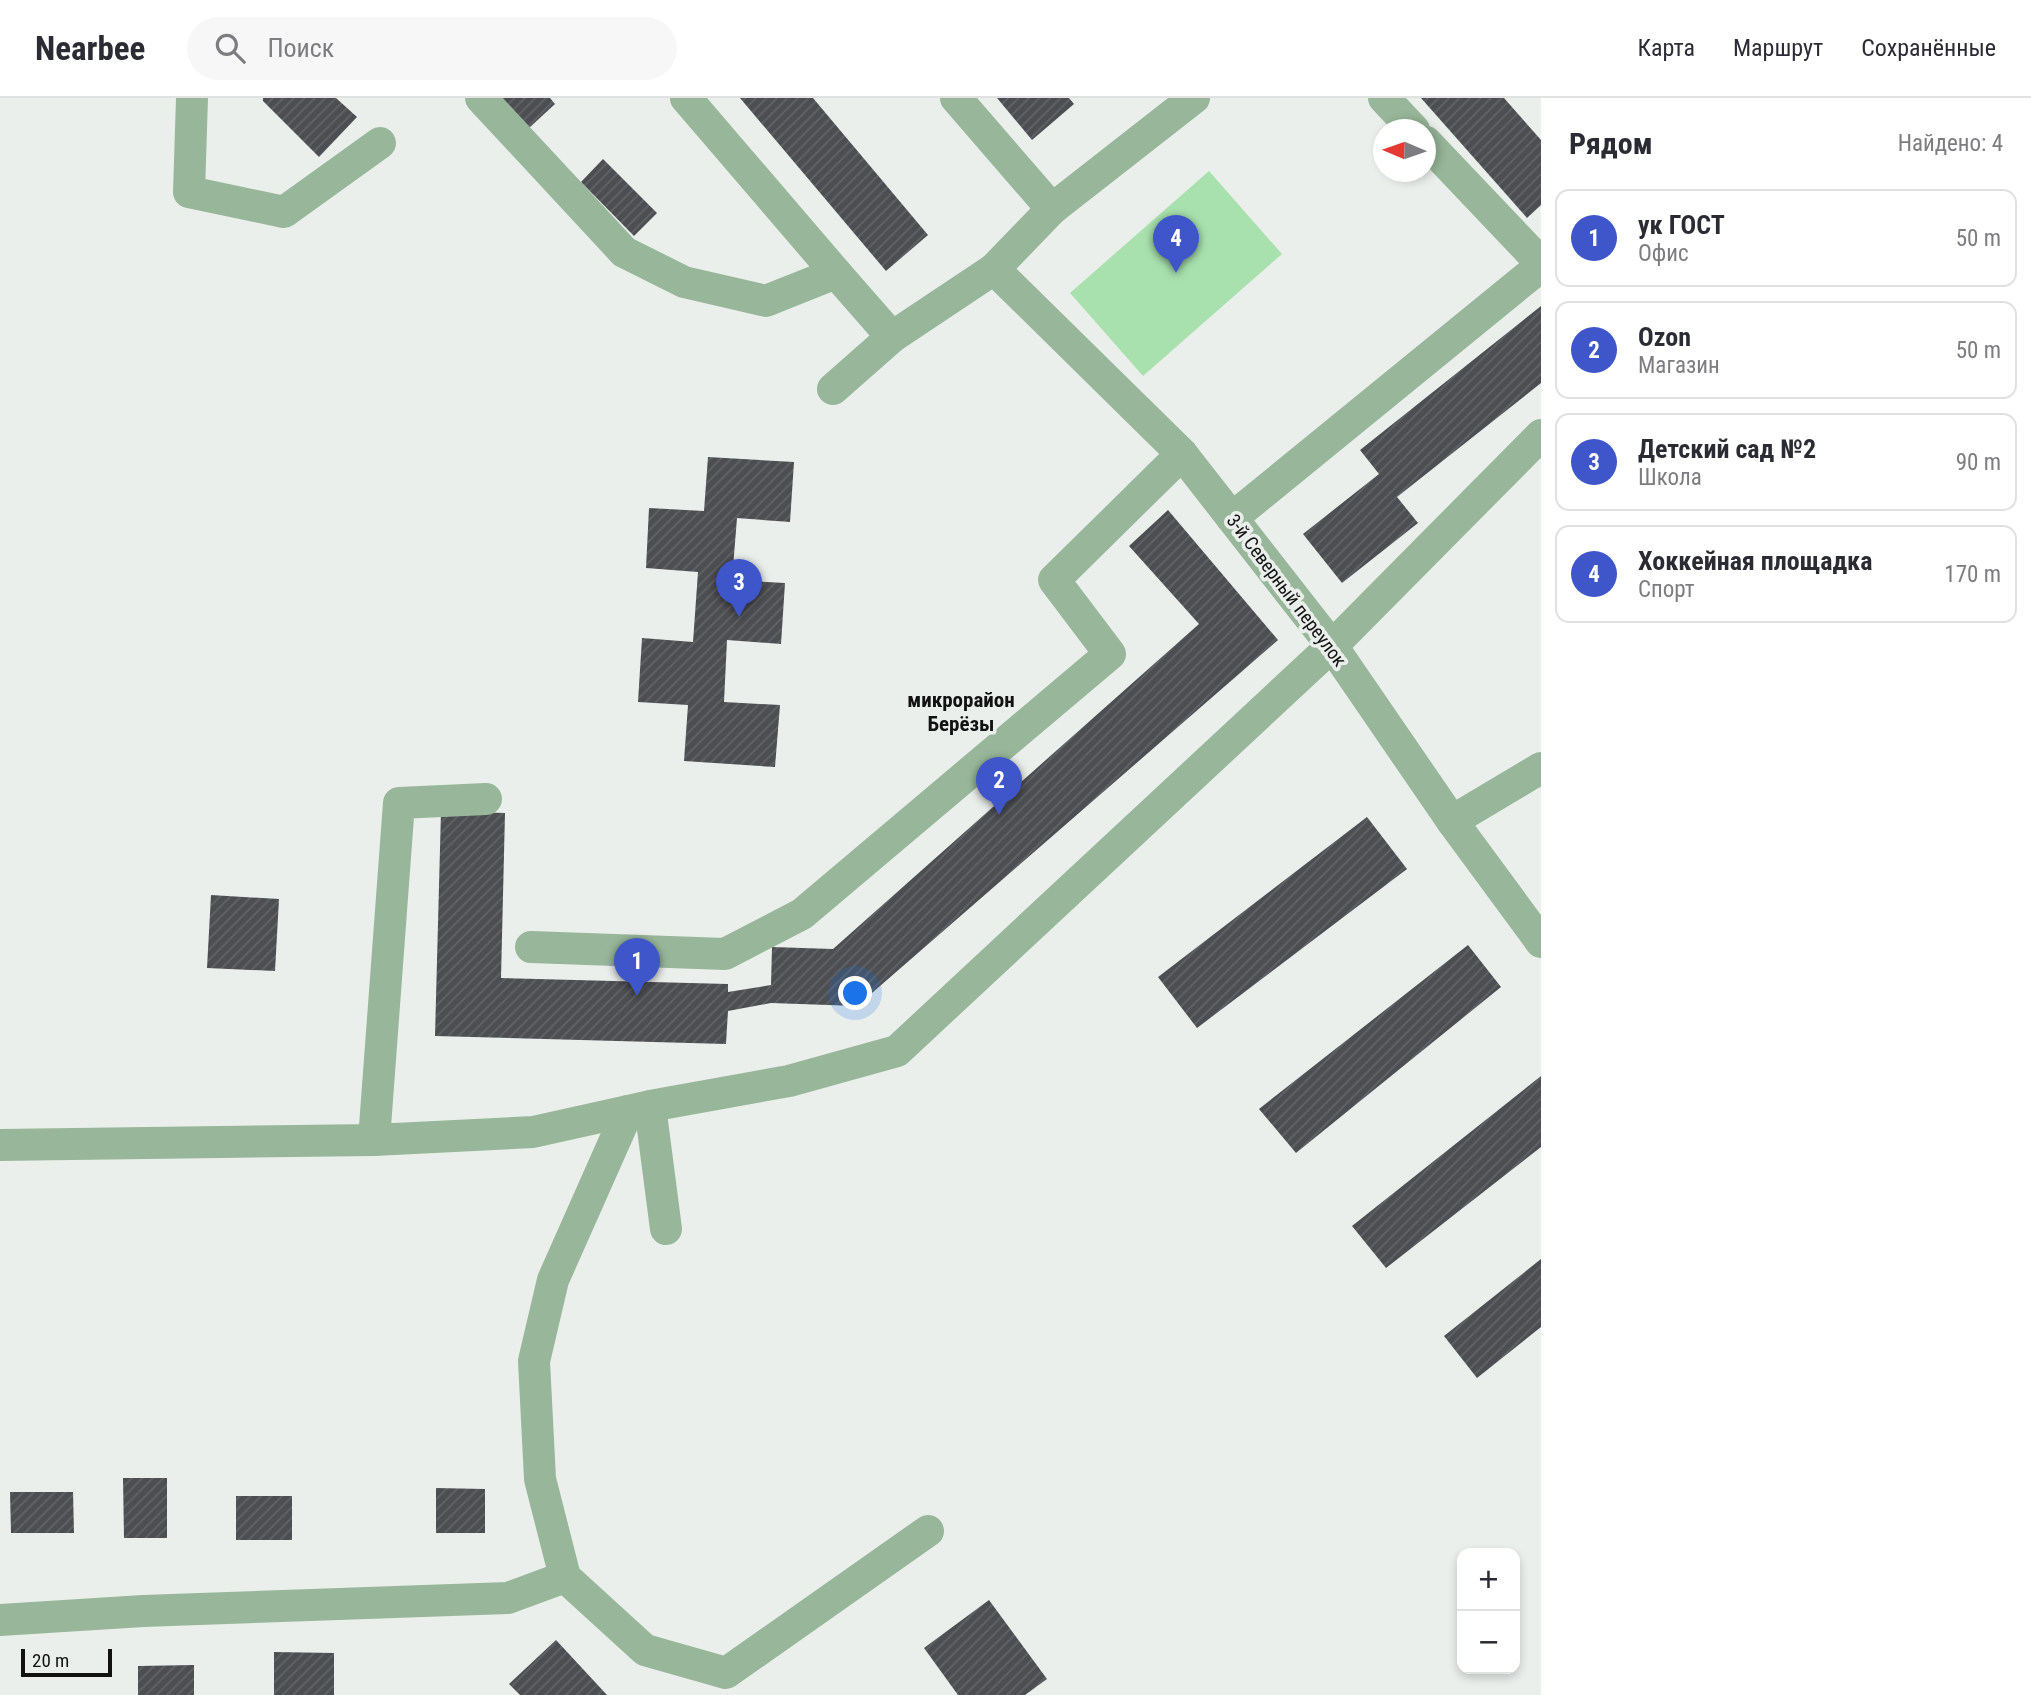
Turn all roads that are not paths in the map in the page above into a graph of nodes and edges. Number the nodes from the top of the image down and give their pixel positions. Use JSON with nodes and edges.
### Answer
{"nodes":[{"id":1,"x":192,"y":98,"type":"edge"},
{"id":2,"x":481,"y":98,"type":"edge"},
{"id":3,"x":686,"y":98,"type":"edge"},
{"id":4,"x":956,"y":98,"type":"edge"},
{"id":5,"x":1194,"y":98,"type":"edge"},
{"id":6,"x":1384,"y":98,"type":"edge"},
{"id":7,"x":1403,"y":119,"type":"edge"},
{"id":8,"x":380,"y":143,"type":"dead end"},
{"id":9,"x":1436,"y":153,"type":"edge"},
{"id":10,"x":1052,"y":209,"type":"junction"},
{"id":11,"x":1541,"y":264,"type":"edge"},
{"id":12,"x":994,"y":270,"type":"junction"},
{"id":13,"x":835,"y":272,"type":"junction"},
{"id":14,"x":892,"y":337,"type":"junction"},
{"id":15,"x":834,"y":389,"type":"dead end"},
{"id":16,"x":1541,"y":435,"type":"edge"},
{"id":17,"x":1182,"y":454,"type":"junction"},
{"id":18,"x":1232,"y":518,"type":"junction"},
{"id":19,"x":1332,"y":646,"type":"junction"},
{"id":20,"x":1541,"y":768,"type":"edge"},
{"id":21,"x":486,"y":799,"type":"dead end"},
{"id":22,"x":1452,"y":821,"type":"junction"},
{"id":23,"x":1541,"y":942,"type":"edge"},
{"id":24,"x":531,"y":947,"type":"dead end"},
{"id":25,"x":639,"y":1109,"type":"junction"},
{"id":26,"x":374,"y":1140,"type":"junction"},
{"id":27,"x":0,"y":1145,"type":"edge"},
{"id":28,"x":666,"y":1229,"type":"dead end"},
{"id":29,"x":928,"y":1531,"type":"dead end"},
{"id":30,"x":565,"y":1577,"type":"junction"},
{"id":31,"x":0,"y":1620,"type":"edge"}],
"edges":[{"from":1,"to":8,"type":"street"},
{"from":2,"to":13,"type":"street"},
{"from":3,"to":13,"type":"street"},
{"from":4,"to":10,"type":"street"},
{"from":5,"to":10,"type":"street"},
{"from":6,"to":7,"type":"street"},
{"from":9,"to":11,"type":"street"},
{"from":10,"to":12,"type":"street"},
{"from":11,"to":18,"type":"street"},
{"from":12,"to":14,"type":"street"},
{"from":12,"to":17,"type":"street","name":"3-й Северный переулок"},
{"from":13,"to":14,"type":"street"},
{"from":14,"to":15,"type":"street"},
{"from":16,"to":19,"type":"street"},
{"from":17,"to":18,"type":"street","name":"3-й Северный переулок"},
{"from":17,"to":24,"type":"street"},
{"from":18,"to":19,"type":"street","name":"3-й Северный переулок"},
{"from":19,"to":22,"type":"street","name":"3-й Северный переулок"},
{"from":19,"to":25,"type":"street"},
{"from":20,"to":22,"type":"street"},
{"from":21,"to":26,"type":"street"},
{"from":22,"to":23,"type":"street","name":"3-й Северный переулок"},
{"from":25,"to":26,"type":"street"},
{"from":25,"to":28,"type":"street"},
{"from":25,"to":30,"type":"street"},
{"from":26,"to":27,"type":"street"},
{"from":29,"to":30,"type":"street"},
{"from":30,"to":31,"type":"street"}]}
